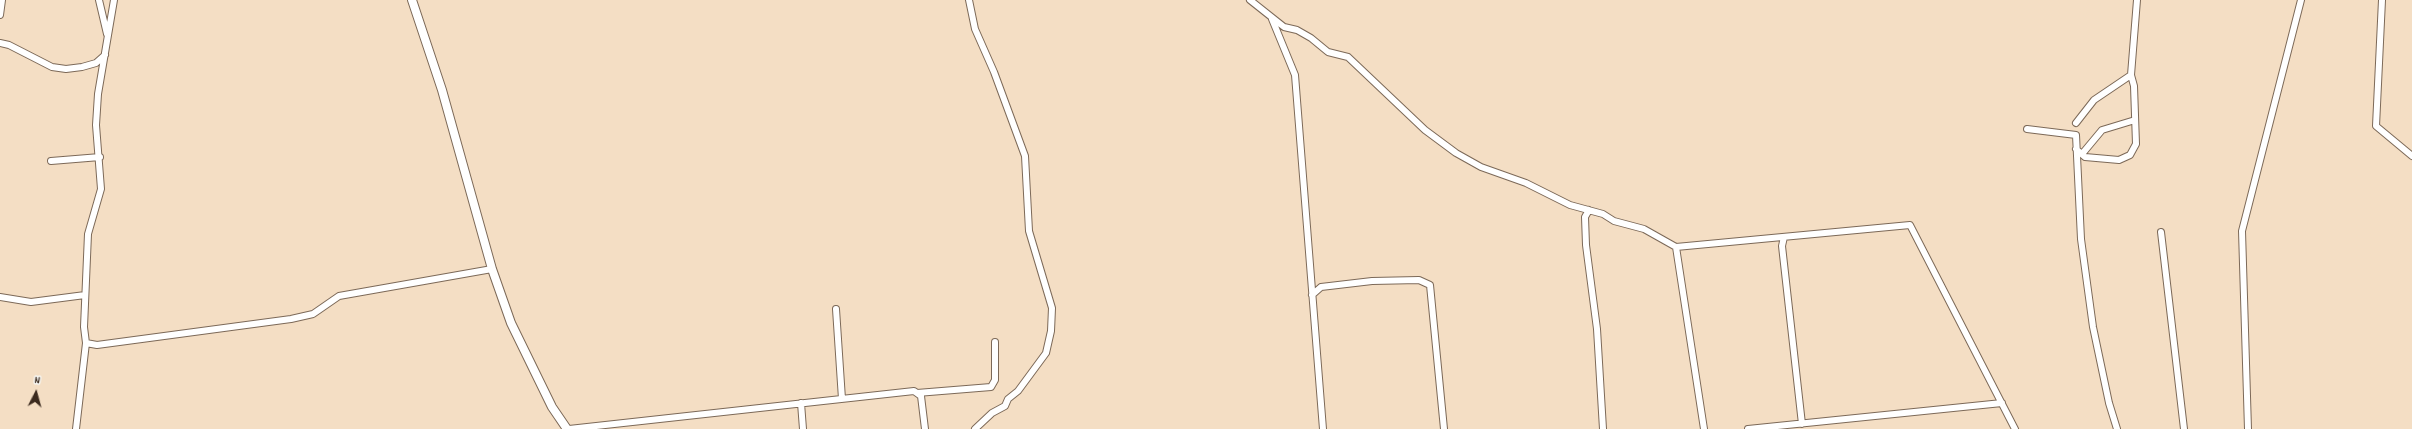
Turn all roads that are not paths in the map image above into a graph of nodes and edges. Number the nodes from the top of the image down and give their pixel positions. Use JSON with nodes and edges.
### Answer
{"nodes":[{"id":1,"x":2,"y":0,"type":"edge"},
{"id":2,"x":99,"y":0,"type":"edge"},
{"id":3,"x":114,"y":0,"type":"edge"},
{"id":4,"x":412,"y":0,"type":"edge"},
{"id":5,"x":969,"y":0,"type":"edge"},
{"id":6,"x":1250,"y":0,"type":"edge"},
{"id":7,"x":2137,"y":0,"type":"edge"},
{"id":8,"x":2301,"y":0,"type":"edge"},
{"id":9,"x":2382,"y":0,"type":"edge"},
{"id":10,"x":0,"y":15,"type":"edge"},
{"id":11,"x":1271,"y":18,"type":"junction"},
{"id":12,"x":108,"y":38,"type":"junction"},
{"id":13,"x":0,"y":43,"type":"edge"},
{"id":14,"x":105,"y":55,"type":"junction"},
{"id":15,"x":2131,"y":75,"type":"junction"},
{"id":16,"x":2135,"y":120,"type":"junction"},
{"id":17,"x":2076,"y":123,"type":"dead end"},
{"id":18,"x":2027,"y":129,"type":"dead end"},
{"id":19,"x":2076,"y":148,"type":"junction"},
{"id":20,"x":2082,"y":154,"type":"junction"},
{"id":21,"x":2412,"y":156,"type":"edge"},
{"id":22,"x":100,"y":157,"type":"junction"},
{"id":23,"x":51,"y":161,"type":"dead end"},
{"id":24,"x":1589,"y":210,"type":"junction"},
{"id":25,"x":2161,"y":232,"type":"dead end"},
{"id":26,"x":1784,"y":237,"type":"junction"},
{"id":27,"x":1676,"y":247,"type":"junction"},
{"id":28,"x":492,"y":269,"type":"junction"},
{"id":29,"x":85,"y":295,"type":"junction"},
{"id":30,"x":1312,"y":295,"type":"junction"},
{"id":31,"x":0,"y":297,"type":"edge"},
{"id":32,"x":836,"y":309,"type":"dead end"},
{"id":33,"x":995,"y":342,"type":"dead end"},
{"id":34,"x":86,"y":343,"type":"junction"},
{"id":35,"x":917,"y":393,"type":"junction"},
{"id":36,"x":842,"y":399,"type":"junction"},
{"id":37,"x":800,"y":403,"type":"junction"},
{"id":38,"x":2002,"y":403,"type":"junction"},
{"id":39,"x":1802,"y":424,"type":"junction"},
{"id":40,"x":76,"y":429,"type":"edge"},
{"id":41,"x":568,"y":429,"type":"edge"},
{"id":42,"x":803,"y":429,"type":"edge"},
{"id":43,"x":925,"y":429,"type":"edge"},
{"id":44,"x":975,"y":429,"type":"edge"},
{"id":45,"x":1323,"y":429,"type":"edge"},
{"id":46,"x":1444,"y":429,"type":"edge"},
{"id":47,"x":1603,"y":429,"type":"edge"},
{"id":48,"x":1704,"y":429,"type":"edge"},
{"id":49,"x":1748,"y":429,"type":"edge"},
{"id":50,"x":2015,"y":429,"type":"edge"},
{"id":51,"x":2117,"y":429,"type":"edge"},
{"id":52,"x":2184,"y":429,"type":"edge"},
{"id":53,"x":2248,"y":429,"type":"edge"}],
"edges":[{"from":1,"to":10,"type":"street"},
{"from":2,"to":12,"type":"street"},
{"from":3,"to":12,"type":"street"},
{"from":4,"to":28,"type":"street"},
{"from":5,"to":44,"type":"street"},
{"from":6,"to":11,"type":"street"},
{"from":7,"to":15,"type":"street"},
{"from":8,"to":53,"type":"street"},
{"from":9,"to":21,"type":"street"},
{"from":11,"to":24,"type":"street"},
{"from":11,"to":30,"type":"street"},
{"from":12,"to":14,"type":"street"},
{"from":13,"to":14,"type":"street"},
{"from":14,"to":22,"type":"street"},
{"from":15,"to":16,"type":"street"},
{"from":15,"to":17,"type":"street"},
{"from":16,"to":20,"type":"street"},
{"from":16,"to":20,"type":"street"},
{"from":18,"to":19,"type":"street"},
{"from":19,"to":20,"type":"street"},
{"from":19,"to":51,"type":"street"},
{"from":22,"to":23,"type":"street"},
{"from":22,"to":29,"type":"street"},
{"from":24,"to":27,"type":"street"},
{"from":24,"to":47,"type":"street"},
{"from":25,"to":52,"type":"street"},
{"from":26,"to":27,"type":"street"},
{"from":26,"to":38,"type":"street"},
{"from":26,"to":39,"type":"street"},
{"from":27,"to":48,"type":"street"},
{"from":28,"to":34,"type":"street"},
{"from":28,"to":41,"type":"street"},
{"from":29,"to":31,"type":"street"},
{"from":29,"to":34,"type":"street"},
{"from":30,"to":45,"type":"street"},
{"from":30,"to":46,"type":"street"},
{"from":32,"to":36,"type":"street"},
{"from":33,"to":35,"type":"street"},
{"from":34,"to":40,"type":"street"},
{"from":35,"to":36,"type":"street"},
{"from":35,"to":43,"type":"street"},
{"from":36,"to":37,"type":"street"},
{"from":37,"to":41,"type":"street"},
{"from":37,"to":42,"type":"street"},
{"from":38,"to":39,"type":"street"},
{"from":38,"to":50,"type":"street"},
{"from":39,"to":49,"type":"street"}]}
